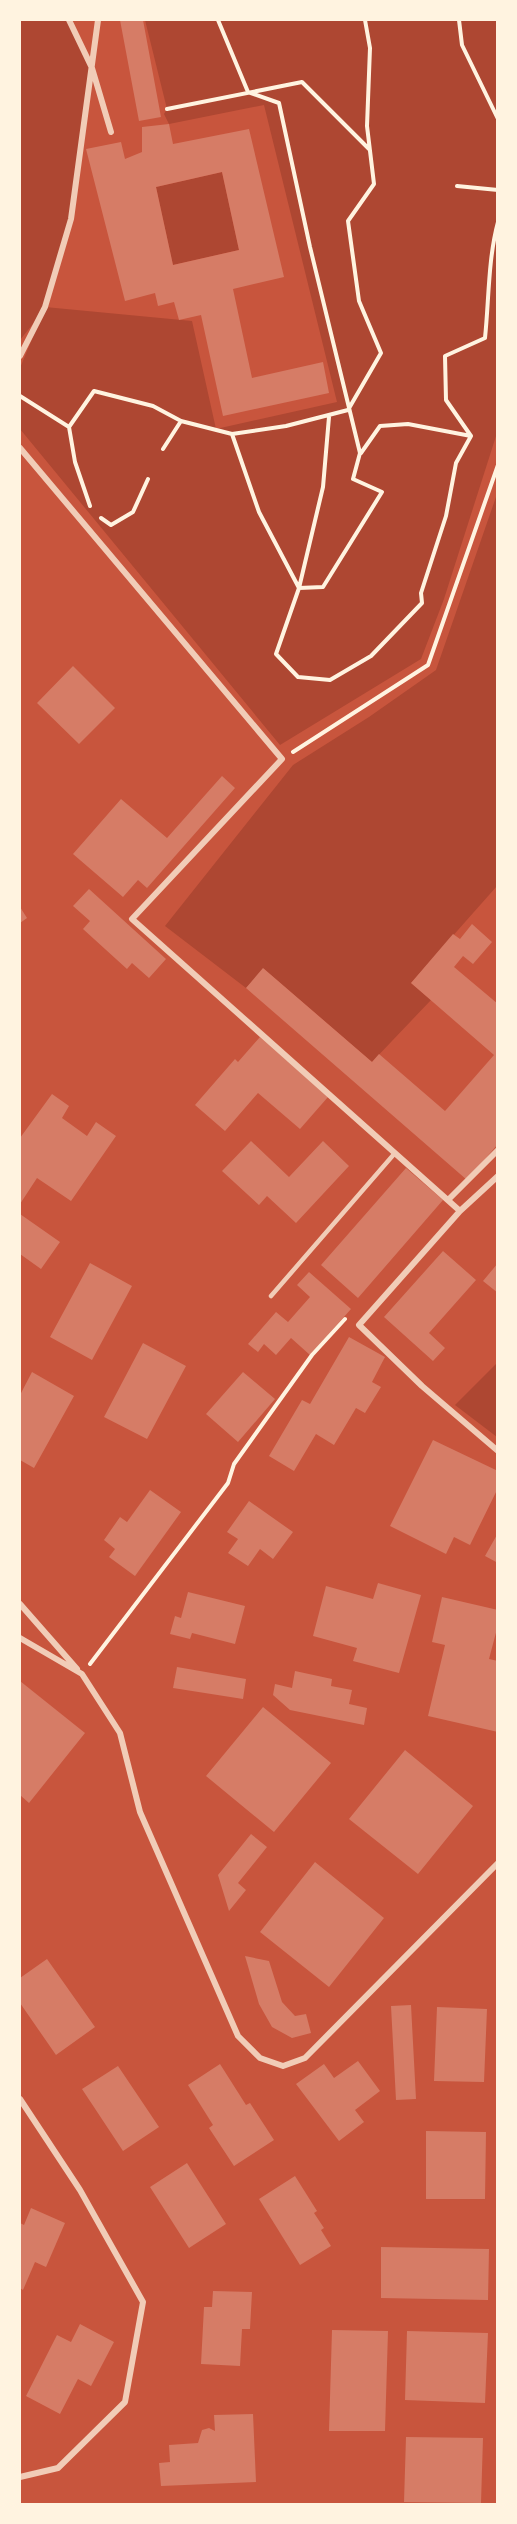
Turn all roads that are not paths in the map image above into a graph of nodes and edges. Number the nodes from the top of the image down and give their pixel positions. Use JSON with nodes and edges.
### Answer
{"nodes":[{"id":1,"x":69,"y":20,"type":"edge"},
{"id":2,"x":98,"y":20,"type":"edge"},
{"id":3,"x":92,"y":68,"type":"junction"},
{"id":4,"x":111,"y":132,"type":"dead end"},
{"id":5,"x":20,"y":356,"type":"edge"},
{"id":6,"x":20,"y":448,"type":"edge"},
{"id":7,"x":498,"y":1150,"type":"edge"},
{"id":8,"x":395,"y":1152,"type":"junction"},
{"id":9,"x":498,"y":1176,"type":"edge"},
{"id":10,"x":448,"y":1200,"type":"junction"},
{"id":11,"x":460,"y":1211,"type":"junction"},
{"id":12,"x":271,"y":1296,"type":"dead end"},
{"id":13,"x":498,"y":1451,"type":"edge"},
{"id":14,"x":20,"y":1604,"type":"edge"},
{"id":15,"x":20,"y":1638,"type":"edge"},
{"id":16,"x":82,"y":1674,"type":"junction"},
{"id":17,"x":498,"y":1863,"type":"edge"},
{"id":18,"x":20,"y":2099,"type":"edge"},
{"id":19,"x":20,"y":2476,"type":"edge"}],
"edges":[{"from":1,"to":3,"type":"street"},
{"from":2,"to":3,"type":"street"},
{"from":3,"to":4,"type":"street"},
{"from":3,"to":5,"type":"street"},
{"from":6,"to":8,"type":"street"},
{"from":7,"to":10,"type":"street"},
{"from":8,"to":10,"type":"street"},
{"from":8,"to":12,"type":"lane"},
{"from":9,"to":11,"type":"street"},
{"from":10,"to":11,"type":"street"},
{"from":11,"to":13,"type":"street"},
{"from":14,"to":16,"type":"street"},
{"from":15,"to":16,"type":"street"},
{"from":16,"to":17,"type":"street"},
{"from":18,"to":19,"type":"street"}]}
